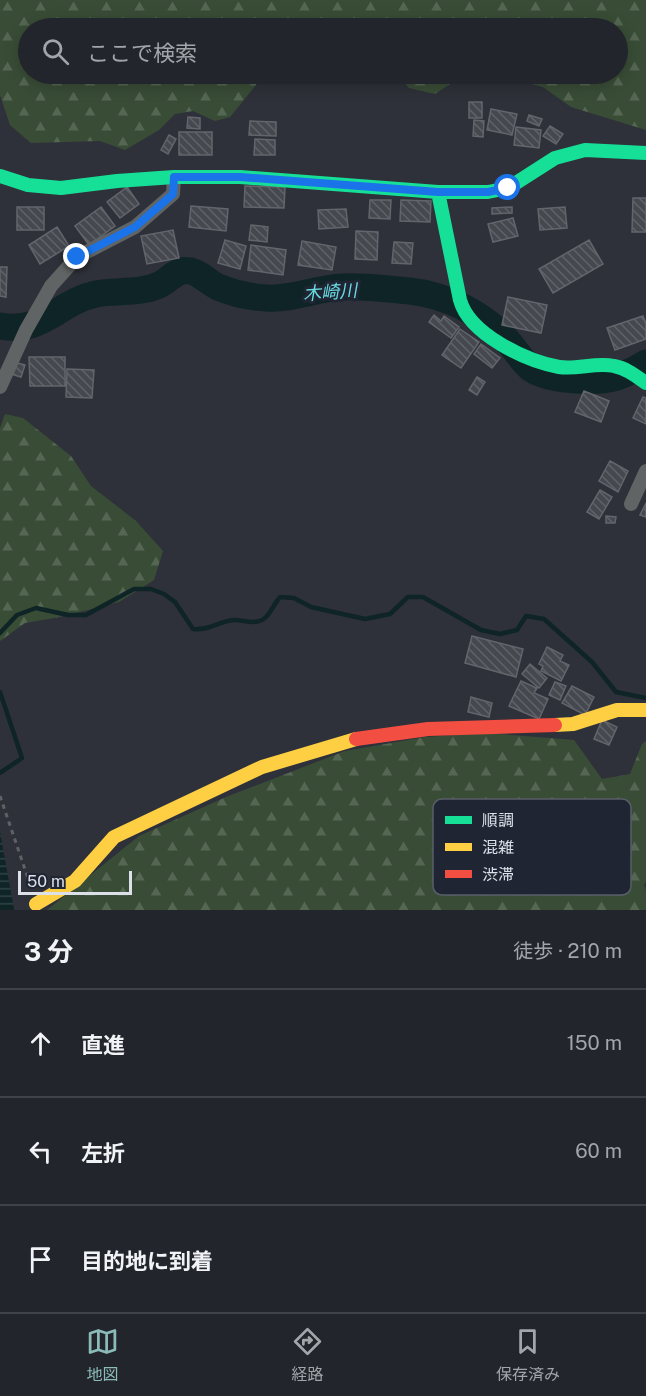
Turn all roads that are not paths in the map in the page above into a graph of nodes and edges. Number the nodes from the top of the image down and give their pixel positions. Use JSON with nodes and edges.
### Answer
{"nodes":[{"id":1,"x":646,"y":153,"type":"edge"},
{"id":2,"x":0,"y":176,"type":"edge"},
{"id":3,"x":174,"y":177,"type":"junction"},
{"id":4,"x":438,"y":192,"type":"junction"},
{"id":5,"x":646,"y":383,"type":"edge"},
{"id":6,"x":0,"y":387,"type":"edge"},
{"id":7,"x":646,"y":471,"type":"edge"},
{"id":8,"x":631,"y":504,"type":"dead end"},
{"id":9,"x":646,"y":710,"type":"edge"},
{"id":10,"x":36,"y":904,"type":"road end"}],
"edges":[{"from":1,"to":4,"type":"street"},
{"from":2,"to":3,"type":"street"},
{"from":3,"to":4,"type":"street"},
{"from":3,"to":6,"type":"street"},
{"from":4,"to":5,"type":"street"},
{"from":7,"to":8,"type":"street"},
{"from":9,"to":10,"type":"street"}]}
